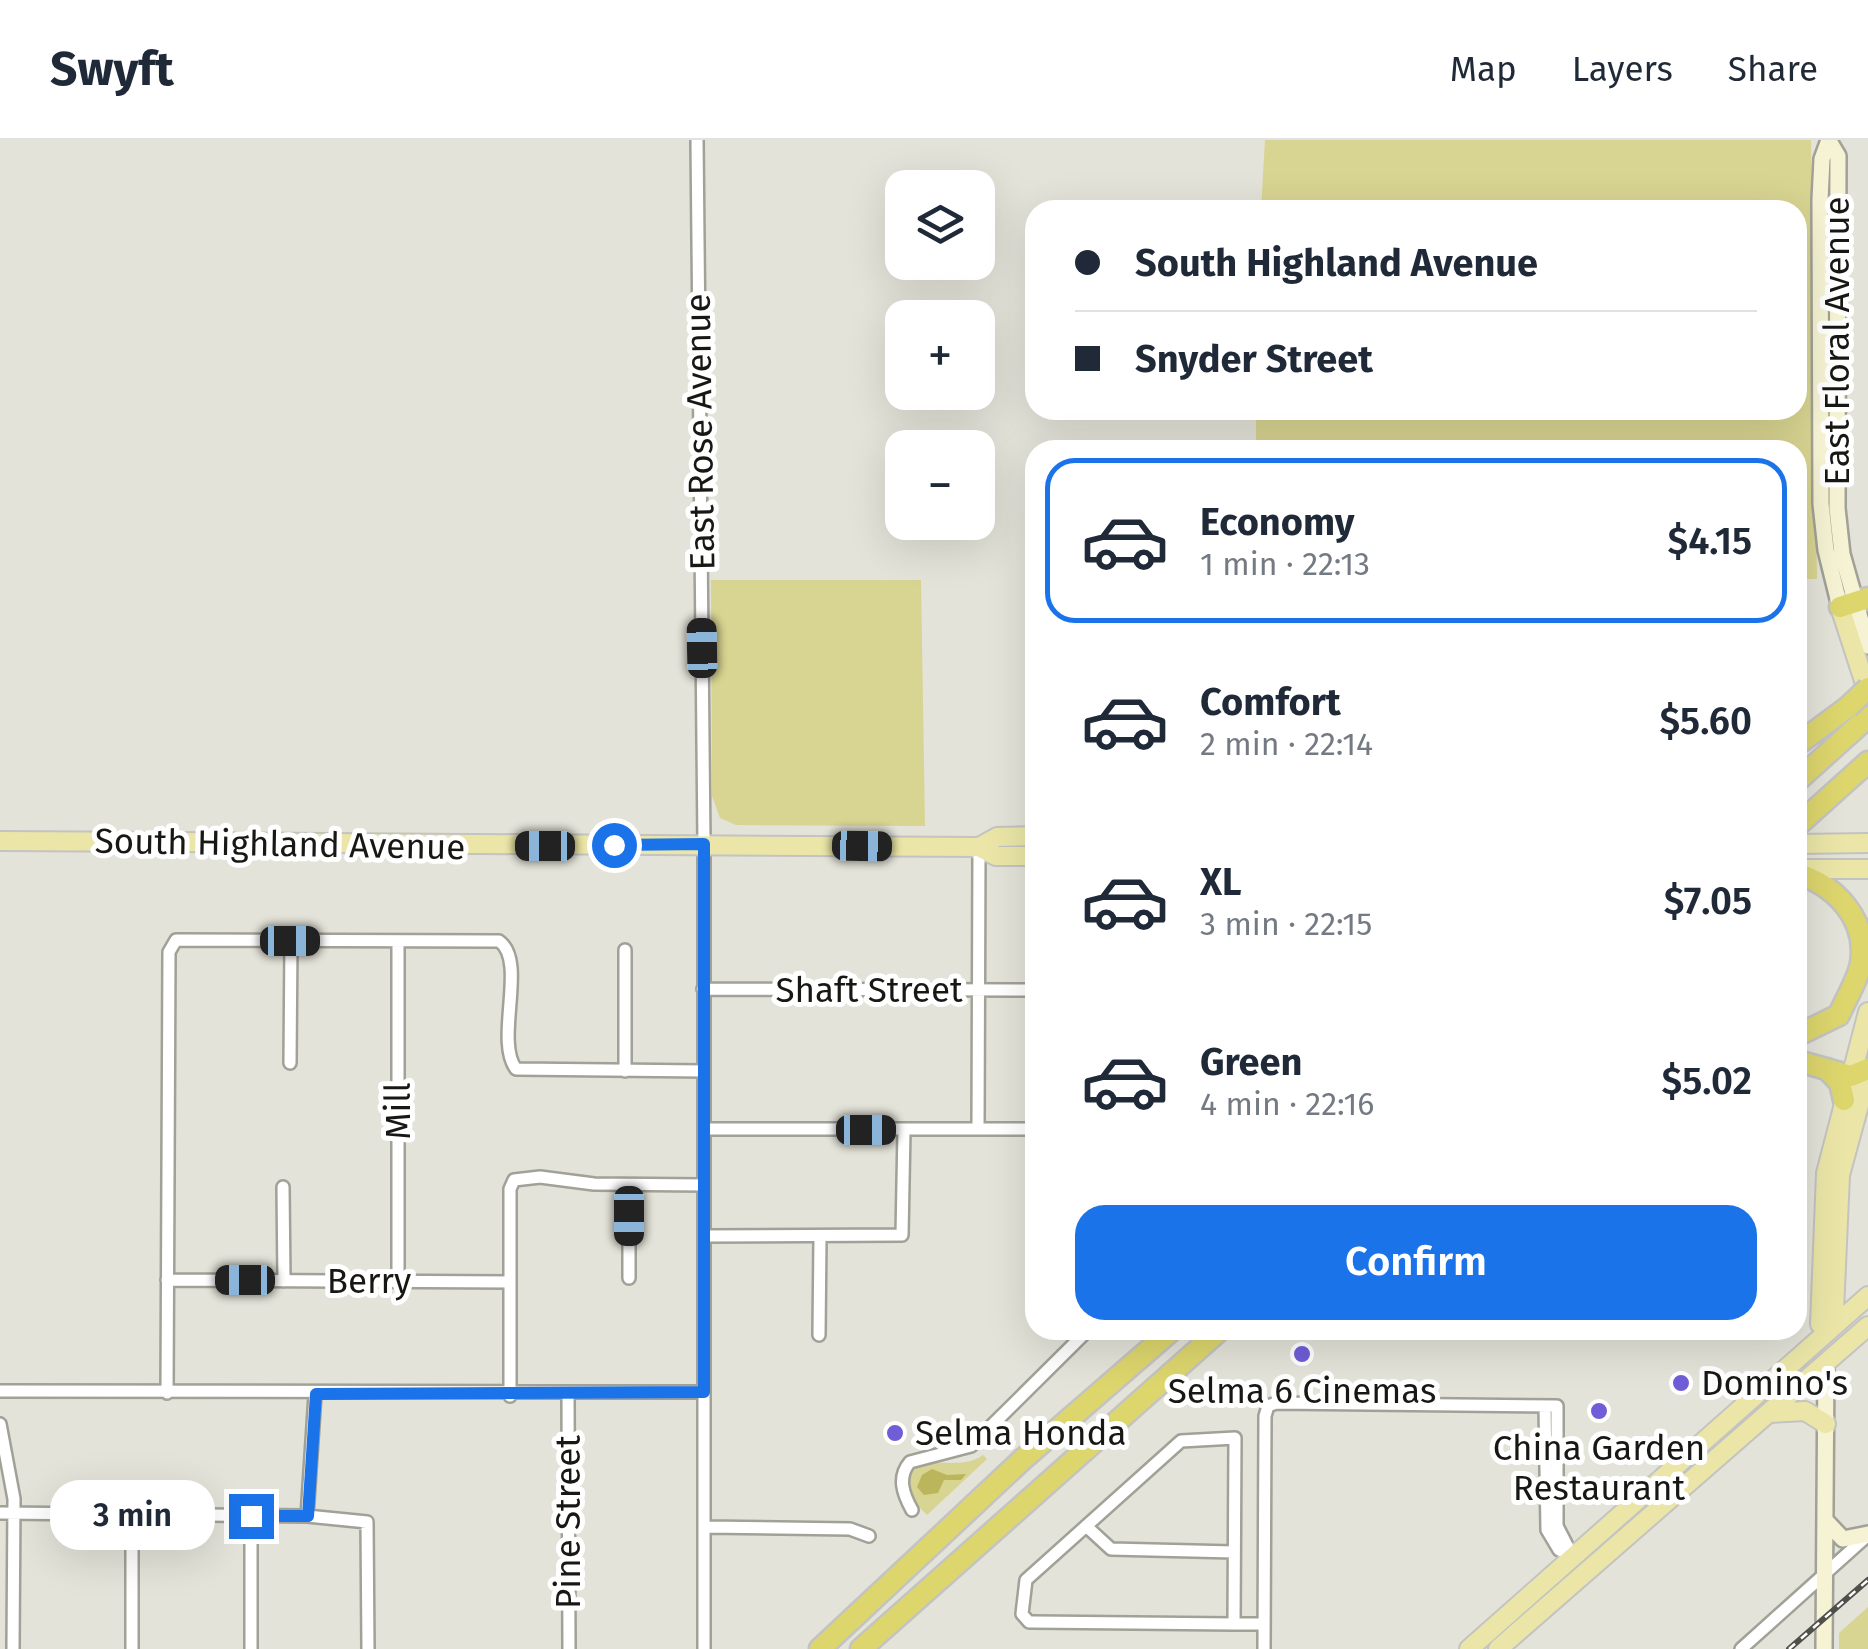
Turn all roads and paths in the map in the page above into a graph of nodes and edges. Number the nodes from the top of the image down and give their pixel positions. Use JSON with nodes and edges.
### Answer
{"nodes":[{"id":1,"x":697,"y":140,"type":"edge"},
{"id":2,"x":1829,"y":140,"type":"edge"},
{"id":3,"x":1854,"y":603,"type":"edge"},
{"id":4,"x":1868,"y":646,"type":"edge"},
{"id":5,"x":1868,"y":690,"type":"edge"},
{"id":6,"x":1858,"y":716,"type":"edge"},
{"id":7,"x":1807,"y":740,"type":"edge"},
{"id":8,"x":1867,"y":763,"type":"edge"},
{"id":9,"x":1807,"y":770,"type":"edge"},
{"id":10,"x":1807,"y":817,"type":"edge"},
{"id":11,"x":1025,"y":836,"type":"edge"},
{"id":12,"x":0,"y":841,"type":"edge"},
{"id":13,"x":1868,"y":843,"type":"edge"},
{"id":14,"x":704,"y":844,"type":"junction"},
{"id":15,"x":1807,"y":844,"type":"edge"},
{"id":16,"x":980,"y":847,"type":"junction"},
{"id":17,"x":1025,"y":856,"type":"edge"},
{"id":18,"x":1868,"y":869,"type":"edge"},
{"id":19,"x":1807,"y":871,"type":"edge"},
{"id":20,"x":1807,"y":875,"type":"edge"},
{"id":21,"x":290,"y":941,"type":"junction"},
{"id":22,"x":398,"y":941,"type":"junction"},
{"id":23,"x":625,"y":950,"type":"dead end"},
{"id":24,"x":1868,"y":974,"type":"edge"},
{"id":25,"x":704,"y":988,"type":"junction"},
{"id":26,"x":979,"y":990,"type":"junction"},
{"id":27,"x":1025,"y":990,"type":"edge"},
{"id":28,"x":1868,"y":1012,"type":"edge"},
{"id":29,"x":1839,"y":1014,"type":"junction"},
{"id":30,"x":1807,"y":1030,"type":"edge"},
{"id":31,"x":290,"y":1063,"type":"dead end"},
{"id":32,"x":1807,"y":1064,"type":"edge"},
{"id":33,"x":625,"y":1070,"type":"junction"},
{"id":34,"x":1827,"y":1070,"type":"junction"},
{"id":35,"x":704,"y":1071,"type":"junction"},
{"id":36,"x":1862,"y":1072,"type":"edge"},
{"id":37,"x":1844,"y":1100,"type":"junction"},
{"id":38,"x":978,"y":1128,"type":"junction"},
{"id":39,"x":704,"y":1129,"type":"junction"},
{"id":40,"x":1025,"y":1129,"type":"edge"},
{"id":41,"x":904,"y":1130,"type":"junction"},
{"id":42,"x":704,"y":1185,"type":"junction"},
{"id":43,"x":283,"y":1186,"type":"dead end"},
{"id":44,"x":629,"y":1186,"type":"junction"},
{"id":45,"x":704,"y":1236,"type":"junction"},
{"id":46,"x":820,"y":1237,"type":"junction"},
{"id":47,"x":1834,"y":1275,"type":"junction"},
{"id":48,"x":628,"y":1278,"type":"dead end"},
{"id":49,"x":166,"y":1280,"type":"junction"},
{"id":50,"x":284,"y":1281,"type":"junction"},
{"id":51,"x":398,"y":1282,"type":"junction"},
{"id":52,"x":510,"y":1282,"type":"junction"},
{"id":53,"x":1868,"y":1295,"type":"edge"},
{"id":54,"x":1868,"y":1326,"type":"edge"},
{"id":55,"x":1827,"y":1330,"type":"junction"},
{"id":56,"x":819,"y":1335,"type":"dead end"},
{"id":57,"x":1078,"y":1340,"type":"edge"},
{"id":58,"x":1146,"y":1340,"type":"edge"},
{"id":59,"x":1160,"y":1340,"type":"edge"},
{"id":60,"x":1209,"y":1340,"type":"edge"},
{"id":61,"x":1826,"y":1363,"type":"junction"},
{"id":62,"x":0,"y":1391,"type":"edge"},
{"id":63,"x":704,"y":1392,"type":"junction"},
{"id":64,"x":167,"y":1393,"type":"junction"},
{"id":65,"x":316,"y":1394,"type":"junction"},
{"id":66,"x":568,"y":1395,"type":"junction"},
{"id":67,"x":1756,"y":1395,"type":"junction"},
{"id":68,"x":510,"y":1396,"type":"junction"},
{"id":69,"x":1769,"y":1413,"type":"junction"},
{"id":70,"x":0,"y":1424,"type":"edge"},
{"id":71,"x":1826,"y":1424,"type":"junction"},
{"id":72,"x":1695,"y":1449,"type":"junction"},
{"id":73,"x":1022,"y":1460,"type":"junction"},
{"id":74,"x":1710,"y":1461,"type":"junction"},
{"id":75,"x":912,"y":1510,"type":"dead end"},
{"id":76,"x":7,"y":1514,"type":"edge"},
{"id":77,"x":132,"y":1514,"type":"junction"},
{"id":78,"x":1650,"y":1514,"type":"junction"},
{"id":79,"x":251,"y":1516,"type":"junction"},
{"id":80,"x":308,"y":1516,"type":"junction"},
{"id":81,"x":1825,"y":1520,"type":"junction"},
{"id":82,"x":1086,"y":1526,"type":"junction"},
{"id":83,"x":705,"y":1527,"type":"junction"},
{"id":84,"x":1868,"y":1535,"type":"edge"},
{"id":85,"x":868,"y":1536,"type":"dead end"},
{"id":86,"x":1234,"y":1552,"type":"junction"},
{"id":87,"x":1573,"y":1556,"type":"junction"},
{"id":88,"x":1582,"y":1574,"type":"junction"},
{"id":89,"x":1825,"y":1575,"type":"junction"},
{"id":90,"x":1234,"y":1624,"type":"junction"},
{"id":91,"x":1264,"y":1624,"type":"junction"},
{"id":92,"x":1494,"y":1627,"type":"junction"},
{"id":93,"x":13,"y":1649,"type":"edge"},
{"id":94,"x":132,"y":1649,"type":"edge"},
{"id":95,"x":251,"y":1649,"type":"edge"},
{"id":96,"x":368,"y":1649,"type":"edge"},
{"id":97,"x":569,"y":1649,"type":"edge"},
{"id":98,"x":704,"y":1649,"type":"edge"},
{"id":99,"x":820,"y":1649,"type":"edge"},
{"id":100,"x":861,"y":1649,"type":"edge"},
{"id":101,"x":1264,"y":1649,"type":"edge"},
{"id":102,"x":1469,"y":1649,"type":"edge"},
{"id":103,"x":1480,"y":1649,"type":"edge"},
{"id":104,"x":1498,"y":1649,"type":"edge"},
{"id":105,"x":1741,"y":1649,"type":"edge"},
{"id":106,"x":1824,"y":1649,"type":"edge"}],
"edges":[{"from":1,"to":14,"type":"street","name":"East Rose Avenue"},
{"from":2,"to":3,"type":"street","name":"East Floral Avenue"},
{"from":3,"to":4,"type":"street","name":"East Floral Avenue"},
{"from":3,"to":5,"type":"main road"},
{"from":5,"to":6,"type":"highway","bridge":true},
{"from":6,"to":7,"type":"highway"},
{"from":6,"to":9,"type":"highway"},
{"from":8,"to":10,"type":"highway"},
{"from":11,"to":16,"type":"main road","name":"South Highland Avenue"},
{"from":12,"to":14,"type":"main road","name":"South Highland Avenue"},
{"from":13,"to":15,"type":"main road"},
{"from":14,"to":16,"type":"main road","name":"South Highland Avenue"},
{"from":14,"to":25,"type":"street","name":"East Rose Avenue"},
{"from":16,"to":17,"type":"main road","name":"South Highland Avenue"},
{"from":16,"to":26,"type":"street"},
{"from":18,"to":19,"type":"main road"},
{"from":20,"to":29,"type":"highway"},
{"from":21,"to":22,"type":"street"},
{"from":21,"to":31,"type":"street"},
{"from":21,"to":49,"type":"street"},
{"from":22,"to":33,"type":"street"},
{"from":22,"to":51,"type":"street","name":"Mill"},
{"from":23,"to":33,"type":"street"},
{"from":24,"to":29,"type":"highway"},
{"from":25,"to":26,"type":"street","name":"Shaft Street"},
{"from":25,"to":35,"type":"street","name":"East Rose Avenue"},
{"from":26,"to":27,"type":"street","name":"Shaft Street"},
{"from":26,"to":38,"type":"street"},
{"from":28,"to":36,"type":"main road"},
{"from":29,"to":30,"type":"highway"},
{"from":32,"to":34,"type":"highway"},
{"from":33,"to":35,"type":"street"},
{"from":34,"to":36,"type":"highway"},
{"from":34,"to":37,"type":"highway"},
{"from":35,"to":39,"type":"street","name":"East Rose Avenue"},
{"from":36,"to":37,"type":"main road"},
{"from":36,"to":47,"type":"main road"},
{"from":37,"to":55,"type":"main road"},
{"from":38,"to":40,"type":"street"},
{"from":38,"to":41,"type":"street"},
{"from":39,"to":41,"type":"street"},
{"from":39,"to":42,"type":"street","name":"East Rose Avenue"},
{"from":41,"to":46,"type":"street"},
{"from":42,"to":44,"type":"street"},
{"from":42,"to":45,"type":"street","name":"East Rose Avenue"},
{"from":43,"to":50,"type":"street"},
{"from":44,"to":48,"type":"street"},
{"from":44,"to":52,"type":"street"},
{"from":45,"to":46,"type":"street"},
{"from":45,"to":63,"type":"street","name":"East Rose Avenue"},
{"from":46,"to":56,"type":"street"},
{"from":47,"to":53,"type":"main road"},
{"from":47,"to":55,"type":"main road"},
{"from":49,"to":50,"type":"street","name":"Berry"},
{"from":49,"to":64,"type":"street"},
{"from":50,"to":51,"type":"street","name":"Berry"},
{"from":51,"to":52,"type":"street","name":"Berry"},
{"from":52,"to":68,"type":"street"},
{"from":53,"to":55,"type":"main road"},
{"from":54,"to":61,"type":"main road"},
{"from":55,"to":61,"type":"main road"},
{"from":55,"to":67,"type":"main road"},
{"from":57,"to":75,"type":"street"},
{"from":58,"to":73,"type":"highway"},
{"from":59,"to":73,"type":"highway"},
{"from":60,"to":100,"type":"highway"},
{"from":61,"to":69,"type":"main road"},
{"from":61,"to":71,"type":"street"},
{"from":62,"to":64,"type":"street"},
{"from":63,"to":66,"type":"street"},
{"from":63,"to":83,"type":"street","name":"East Rose Avenue"},
{"from":64,"to":65,"type":"street"},
{"from":65,"to":68,"type":"street"},
{"from":65,"to":80,"type":"street"},
{"from":66,"to":68,"type":"street"},
{"from":66,"to":97,"type":"street","name":"Pine Street"},
{"from":67,"to":72,"type":"main road"},
{"from":67,"to":74,"type":"main road"},
{"from":69,"to":71,"type":"main road"},
{"from":69,"to":74,"type":"main road"},
{"from":70,"to":76,"type":"street"},
{"from":71,"to":81,"type":"street"},
{"from":72,"to":78,"type":"main road"},
{"from":72,"to":87,"type":"main road"},
{"from":73,"to":99,"type":"highway"},
{"from":74,"to":78,"type":"main road"},
{"from":76,"to":77,"type":"street"},
{"from":76,"to":93,"type":"street"},
{"from":77,"to":79,"type":"street"},
{"from":77,"to":94,"type":"street"},
{"from":78,"to":88,"type":"main road"},
{"from":79,"to":80,"type":"street"},
{"from":79,"to":95,"type":"street"},
{"from":80,"to":96,"type":"street"},
{"from":81,"to":84,"type":"street"},
{"from":81,"to":89,"type":"street"},
{"from":82,"to":86,"type":"street"},
{"from":82,"to":86,"type":"street"},
{"from":82,"to":90,"type":"street"},
{"from":83,"to":85,"type":"street"},
{"from":83,"to":98,"type":"street","name":"East Rose Avenue"},
{"from":84,"to":89,"type":"street"},
{"from":86,"to":90,"type":"street"},
{"from":87,"to":88,"type":"street"},
{"from":87,"to":91,"type":"street"},
{"from":87,"to":92,"type":"main road"},
{"from":88,"to":104,"type":"main road"},
{"from":89,"to":105,"type":"street"},
{"from":89,"to":106,"type":"street"},
{"from":90,"to":91,"type":"street"},
{"from":91,"to":101,"type":"street"},
{"from":92,"to":102,"type":"main road"},
{"from":92,"to":103,"type":"main road"}]}
